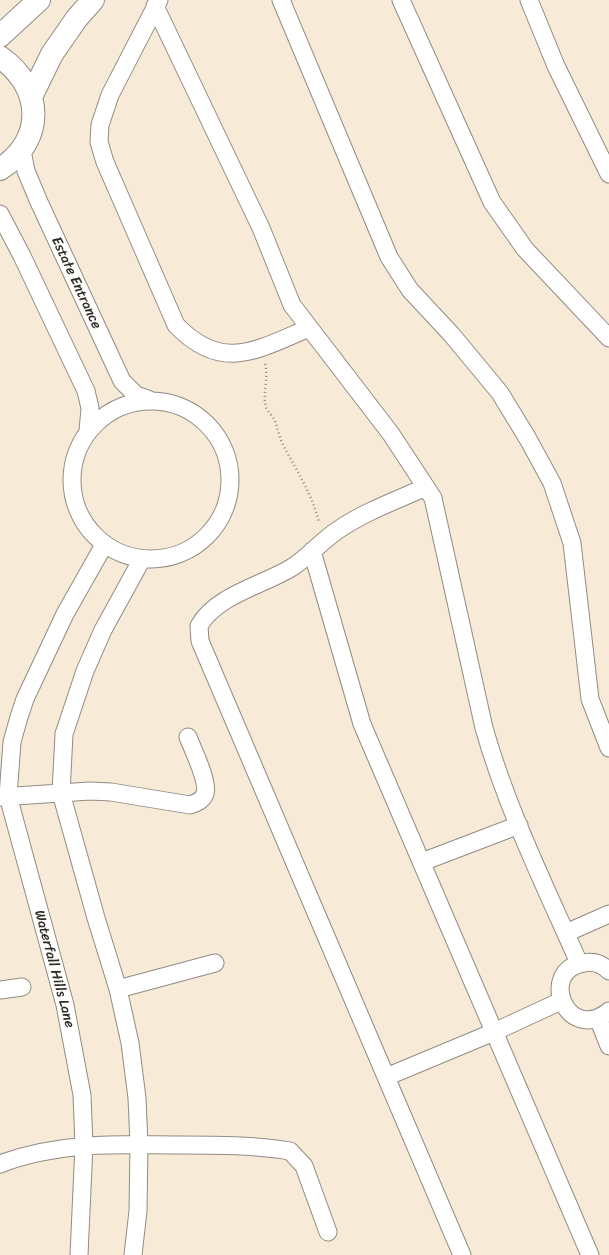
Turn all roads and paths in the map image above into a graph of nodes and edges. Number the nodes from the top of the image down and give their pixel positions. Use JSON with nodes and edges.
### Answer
{"nodes":[{"id":1,"x":39,"y":0,"type":"edge"},
{"id":2,"x":93,"y":0,"type":"edge"},
{"id":3,"x":281,"y":0,"type":"edge"},
{"id":4,"x":401,"y":0,"type":"edge"},
{"id":5,"x":529,"y":0,"type":"edge"},
{"id":6,"x":157,"y":3,"type":"edge"},
{"id":7,"x":0,"y":36,"type":"edge"},
{"id":8,"x":0,"y":57,"type":"edge"},
{"id":9,"x":31,"y":97,"type":"junction"},
{"id":10,"x":22,"y":151,"type":"junction"},
{"id":11,"x":0,"y":169,"type":"edge"},
{"id":12,"x":609,"y":174,"type":"edge"},
{"id":13,"x":0,"y":214,"type":"edge"},
{"id":14,"x":309,"y":328,"type":"junction"},
{"id":15,"x":609,"y":338,"type":"edge"},
{"id":16,"x":262,"y":348,"type":"junction"},
{"id":17,"x":150,"y":400,"type":"junction"},
{"id":18,"x":88,"y":431,"type":"junction"},
{"id":19,"x":426,"y":486,"type":"junction"},
{"id":20,"x":104,"y":545,"type":"junction"},
{"id":21,"x":318,"y":545,"type":"junction"},
{"id":22,"x":142,"y":559,"type":"junction"},
{"id":23,"x":188,"y":737,"type":"dead end"},
{"id":24,"x":609,"y":748,"type":"edge"},
{"id":25,"x":61,"y":793,"type":"junction"},
{"id":26,"x":4,"y":796,"type":"edge"},
{"id":27,"x":518,"y":825,"type":"junction"},
{"id":28,"x":422,"y":862,"type":"junction"},
{"id":29,"x":609,"y":914,"type":"edge"},
{"id":30,"x":566,"y":933,"type":"junction"},
{"id":31,"x":215,"y":963,"type":"dead end"},
{"id":32,"x":579,"y":963,"type":"junction"},
{"id":33,"x":605,"y":963,"type":"edge"},
{"id":34,"x":22,"y":987,"type":"dead end"},
{"id":35,"x":118,"y":989,"type":"junction"},
{"id":36,"x":0,"y":990,"type":"edge"},
{"id":37,"x":561,"y":1002,"type":"junction"},
{"id":38,"x":604,"y":1014,"type":"edge"},
{"id":39,"x":494,"y":1032,"type":"junction"},
{"id":40,"x":609,"y":1046,"type":"edge"},
{"id":41,"x":386,"y":1077,"type":"junction"},
{"id":42,"x":139,"y":1144,"type":"junction"},
{"id":43,"x":84,"y":1145,"type":"junction"},
{"id":44,"x":0,"y":1164,"type":"edge"},
{"id":45,"x":328,"y":1232,"type":"dead end"},
{"id":46,"x":79,"y":1255,"type":"edge"},
{"id":47,"x":133,"y":1255,"type":"edge"},
{"id":48,"x":462,"y":1255,"type":"edge"},
{"id":49,"x":590,"y":1255,"type":"edge"}],
"edges":[{"from":1,"to":7,"type":"main road"},
{"from":2,"to":9,"type":"main road"},
{"from":3,"to":24,"type":"street"},
{"from":4,"to":15,"type":"street"},
{"from":5,"to":12,"type":"street"},
{"from":6,"to":14,"type":"street"},
{"from":6,"to":16,"type":"street"},
{"from":8,"to":9,"type":"main road"},
{"from":9,"to":10,"type":"main road"},
{"from":10,"to":11,"type":"main road"},
{"from":10,"to":17,"type":"street","name":"Estate Entrance"},
{"from":13,"to":18,"type":"street"},
{"from":14,"to":16,"type":"street"},
{"from":14,"to":19,"type":"street"},
{"from":16,"to":21,"type":"path"},
{"from":17,"to":18,"type":"street"},
{"from":17,"to":22,"type":"street"},
{"from":18,"to":20,"type":"street"},
{"from":19,"to":21,"type":"street"},
{"from":19,"to":27,"type":"street"},
{"from":20,"to":22,"type":"street"},
{"from":20,"to":26,"type":"street","name":"Waterfall Hills Lane"},
{"from":21,"to":28,"type":"street"},
{"from":21,"to":41,"type":"street"},
{"from":22,"to":25,"type":"street"},
{"from":23,"to":25,"type":"street"},
{"from":25,"to":26,"type":"street"},
{"from":25,"to":35,"type":"street"},
{"from":26,"to":43,"type":"street","name":"Waterfall Hills Lane"},
{"from":27,"to":28,"type":"street"},
{"from":27,"to":30,"type":"street"},
{"from":28,"to":39,"type":"street"},
{"from":29,"to":30,"type":"street"},
{"from":30,"to":32,"type":"street"},
{"from":31,"to":35,"type":"street"},
{"from":32,"to":33,"type":"street"},
{"from":32,"to":37,"type":"street"},
{"from":34,"to":36,"type":"street"},
{"from":35,"to":42,"type":"street"},
{"from":37,"to":38,"type":"street"},
{"from":37,"to":39,"type":"street"},
{"from":38,"to":40,"type":"street"},
{"from":39,"to":41,"type":"street"},
{"from":39,"to":49,"type":"street"},
{"from":41,"to":48,"type":"street"},
{"from":42,"to":43,"type":"street"},
{"from":42,"to":45,"type":"street"},
{"from":42,"to":47,"type":"street"},
{"from":43,"to":44,"type":"street"},
{"from":43,"to":46,"type":"street","name":"Waterfall Hills Lane"}]}
